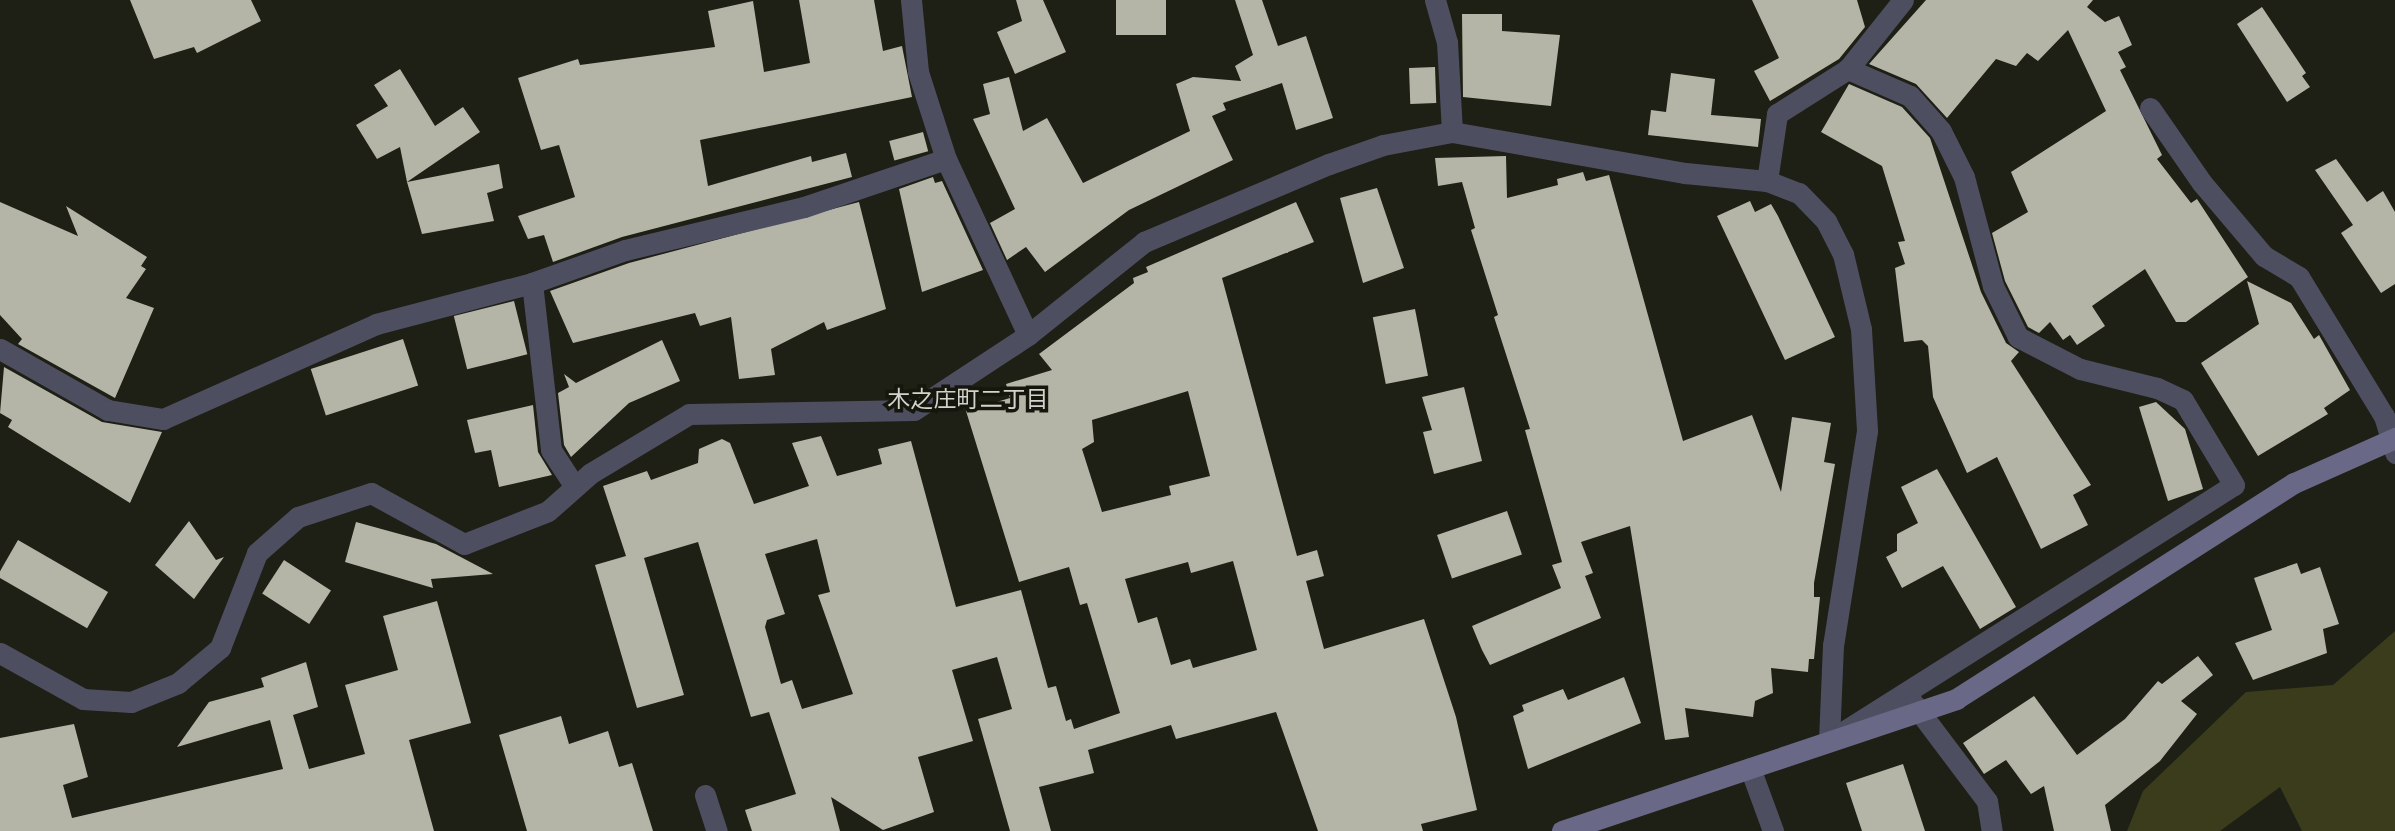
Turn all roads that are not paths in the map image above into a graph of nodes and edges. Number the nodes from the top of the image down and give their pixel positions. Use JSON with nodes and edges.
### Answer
{"nodes":[{"id":1,"x":911,"y":0,"type":"edge"},
{"id":2,"x":1435,"y":0,"type":"edge"},
{"id":3,"x":1903,"y":0,"type":"edge"},
{"id":4,"x":1848,"y":69,"type":"junction"},
{"id":5,"x":2150,"y":108,"type":"dead end"},
{"id":6,"x":1452,"y":132,"type":"junction"},
{"id":7,"x":946,"y":159,"type":"junction"},
{"id":8,"x":1768,"y":181,"type":"junction"},
{"id":9,"x":532,"y":283,"type":"junction"},
{"id":10,"x":1028,"y":335,"type":"junction"},
{"id":11,"x":0,"y":349,"type":"edge"},
{"id":12,"x":2394,"y":444,"type":"edge"},
{"id":13,"x":575,"y":487,"type":"junction"},
{"id":14,"x":0,"y":653,"type":"edge"},
{"id":15,"x":1904,"y":693,"type":"junction"},
{"id":16,"x":1923,"y":711,"type":"junction"},
{"id":17,"x":1829,"y":741,"type":"junction"},
{"id":18,"x":1750,"y":768,"type":"junction"},
{"id":19,"x":705,"y":795,"type":"dead end"},
{"id":20,"x":717,"y":831,"type":"edge"},
{"id":21,"x":1562,"y":831,"type":"edge"},
{"id":22,"x":1773,"y":831,"type":"edge"},
{"id":23,"x":1992,"y":831,"type":"edge"}],
"edges":[{"from":1,"to":7,"type":"street"},
{"from":2,"to":6,"type":"street"},
{"from":3,"to":4,"type":"street"},
{"from":4,"to":8,"type":"street"},
{"from":4,"to":15,"type":"street"},
{"from":5,"to":12,"type":"street"},
{"from":6,"to":8,"type":"street"},
{"from":6,"to":10,"type":"street"},
{"from":7,"to":9,"type":"street"},
{"from":7,"to":10,"type":"street"},
{"from":8,"to":17,"type":"street"},
{"from":9,"to":11,"type":"street"},
{"from":9,"to":13,"type":"street"},
{"from":10,"to":13,"type":"street"},
{"from":12,"to":16,"type":"street"},
{"from":13,"to":14,"type":"street"},
{"from":15,"to":16,"type":"street"},
{"from":15,"to":17,"type":"street"},
{"from":16,"to":17,"type":"street"},
{"from":16,"to":23,"type":"street"},
{"from":17,"to":18,"type":"street"},
{"from":18,"to":21,"type":"street"},
{"from":18,"to":22,"type":"street"},
{"from":19,"to":20,"type":"street"}]}
